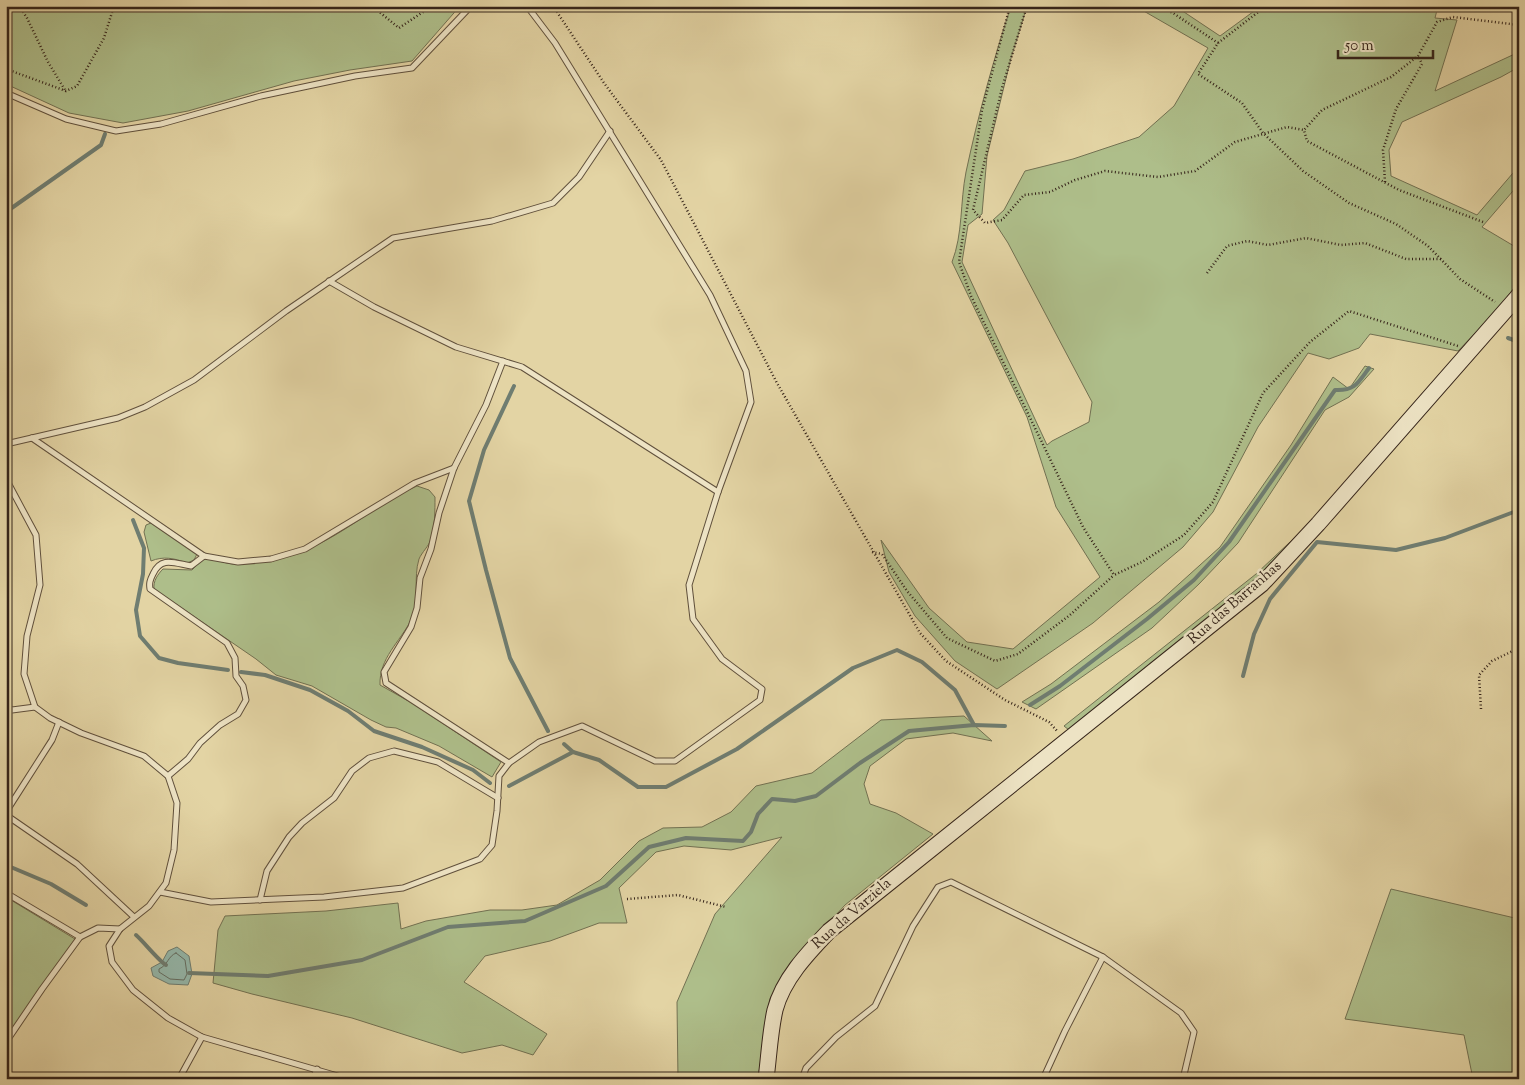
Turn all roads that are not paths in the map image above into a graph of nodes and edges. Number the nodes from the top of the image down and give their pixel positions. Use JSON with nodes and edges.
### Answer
{"nodes":[{"id":1,"x":471,"y":6,"type":"edge"},
{"id":2,"x":527,"y":6,"type":"edge"},
{"id":3,"x":6,"y":93,"type":"edge"},
{"id":4,"x":610,"y":131,"type":"junction"},
{"id":5,"x":329,"y":281,"type":"junction"},
{"id":6,"x":1519,"y":295,"type":"edge"},
{"id":7,"x":503,"y":361,"type":"junction"},
{"id":8,"x":32,"y":438,"type":"junction"},
{"id":9,"x":6,"y":444,"type":"edge"},
{"id":10,"x":454,"y":468,"type":"junction"},
{"id":11,"x":6,"y":479,"type":"edge"},
{"id":12,"x":718,"y":492,"type":"junction"},
{"id":13,"x":204,"y":556,"type":"junction"},
{"id":14,"x":6,"y":706,"type":"edge"},
{"id":15,"x":34,"y":706,"type":"junction"},
{"id":16,"x":59,"y":722,"type":"junction"},
{"id":17,"x":509,"y":763,"type":"junction"},
{"id":18,"x":168,"y":776,"type":"junction"},
{"id":19,"x":498,"y":798,"type":"junction"},
{"id":20,"x":6,"y":813,"type":"edge"},
{"id":21,"x":932,"y":847,"type":"joint"},
{"id":22,"x":160,"y":892,"type":"junction"},
{"id":23,"x":6,"y":893,"type":"edge"},
{"id":24,"x":260,"y":900,"type":"junction"},
{"id":25,"x":134,"y":917,"type":"junction"},
{"id":26,"x":120,"y":929,"type":"junction"},
{"id":27,"x":80,"y":937,"type":"junction"},
{"id":28,"x":1103,"y":957,"type":"junction"},
{"id":29,"x":202,"y":1037,"type":"junction"},
{"id":30,"x":6,"y":1042,"type":"edge"},
{"id":31,"x":317,"y":1069,"type":"junction"},
{"id":32,"x":179,"y":1079,"type":"edge"},
{"id":33,"x":313,"y":1079,"type":"edge"},
{"id":34,"x":348,"y":1079,"type":"edge"},
{"id":35,"x":766,"y":1079,"type":"edge"},
{"id":36,"x":802,"y":1079,"type":"edge"},
{"id":37,"x":1043,"y":1079,"type":"edge"},
{"id":38,"x":1183,"y":1079,"type":"edge"}],
"edges":[{"from":1,"to":3,"type":"lane"},
{"from":2,"to":4,"type":"lane"},
{"from":4,"to":5,"type":"lane"},
{"from":4,"to":12,"type":"lane"},
{"from":5,"to":7,"type":"lane"},
{"from":5,"to":8,"type":"lane"},
{"from":6,"to":21,"type":"main road","name":"Rua das Barranhas"},
{"from":7,"to":10,"type":"lane"},
{"from":7,"to":12,"type":"lane"},
{"from":8,"to":9,"type":"lane"},
{"from":8,"to":13,"type":"lane"},
{"from":10,"to":13,"type":"lane"},
{"from":10,"to":17,"type":"lane"},
{"from":11,"to":15,"type":"lane"},
{"from":12,"to":17,"type":"lane"},
{"from":13,"to":18,"type":"lane"},
{"from":14,"to":15,"type":"lane"},
{"from":15,"to":16,"type":"lane"},
{"from":16,"to":18,"type":"lane"},
{"from":16,"to":20,"type":"lane"},
{"from":17,"to":19,"type":"lane"},
{"from":18,"to":22,"type":"lane"},
{"from":19,"to":24,"type":"lane"},
{"from":19,"to":24,"type":"lane"},
{"from":20,"to":25,"type":"lane"},
{"from":21,"to":35,"type":"main road","name":"Rua da Varziela"},
{"from":22,"to":24,"type":"lane"},
{"from":22,"to":25,"type":"lane"},
{"from":23,"to":27,"type":"lane"},
{"from":25,"to":26,"type":"lane"},
{"from":26,"to":27,"type":"lane"},
{"from":26,"to":29,"type":"lane"},
{"from":27,"to":30,"type":"lane"},
{"from":28,"to":36,"type":"lane"},
{"from":28,"to":37,"type":"lane"},
{"from":28,"to":38,"type":"lane"},
{"from":29,"to":31,"type":"lane"},
{"from":29,"to":32,"type":"lane"},
{"from":31,"to":33,"type":"lane"},
{"from":31,"to":34,"type":"lane"}]}
